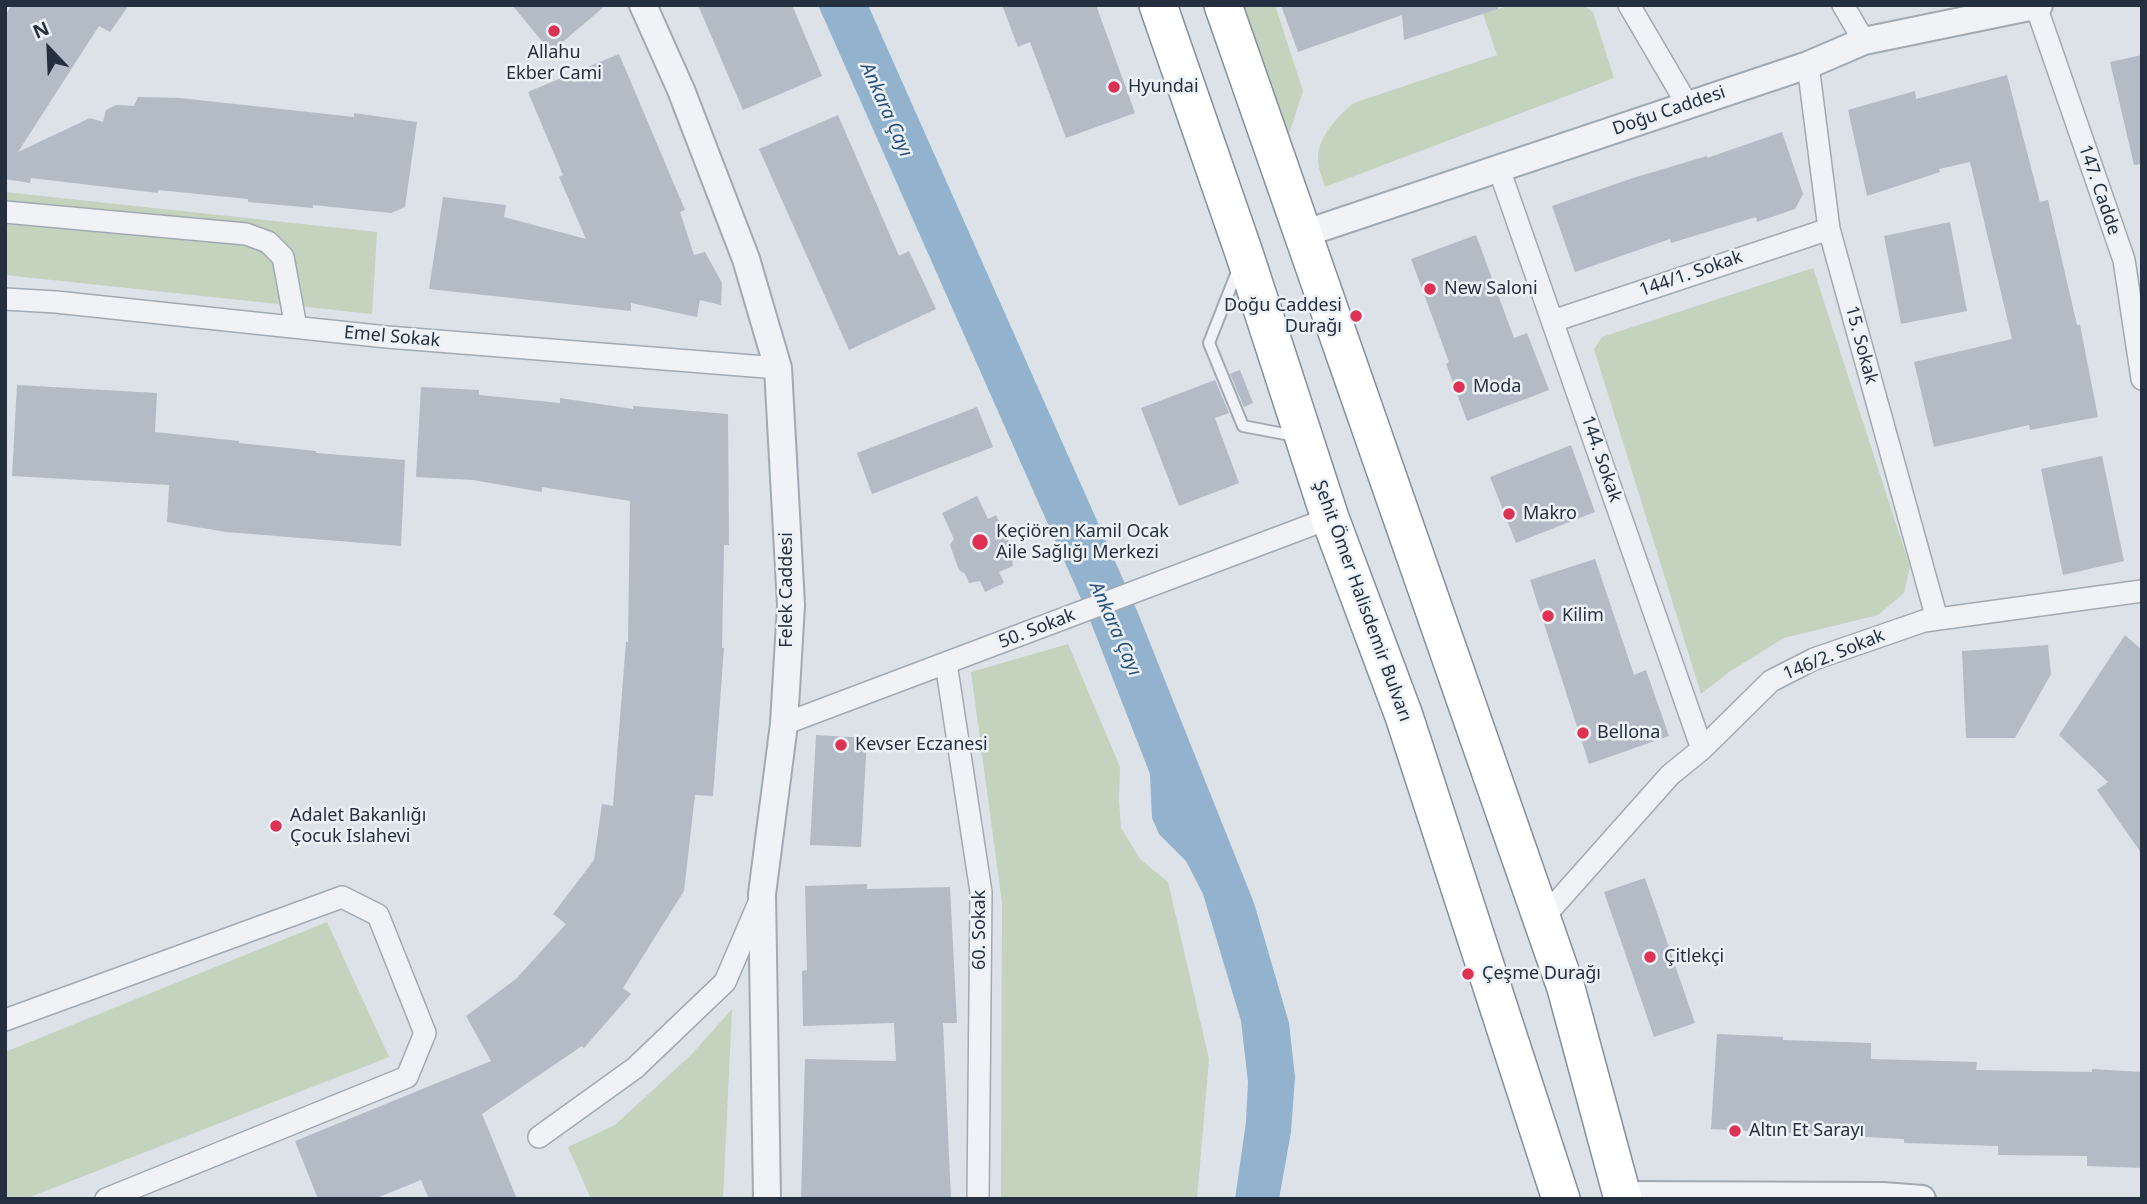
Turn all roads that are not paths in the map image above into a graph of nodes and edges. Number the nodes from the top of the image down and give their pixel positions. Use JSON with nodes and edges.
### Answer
{"nodes":[{"id":1,"x":643,"y":5,"type":"edge"},
{"id":2,"x":1158,"y":5,"type":"edge"},
{"id":3,"x":1223,"y":5,"type":"edge"},
{"id":4,"x":1629,"y":5,"type":"edge"},
{"id":5,"x":1843,"y":5,"type":"edge"},
{"id":6,"x":2038,"y":6,"type":"edge"},
{"id":7,"x":1864,"y":41,"type":"junction"},
{"id":8,"x":1808,"y":65,"type":"junction"},
{"id":9,"x":1687,"y":104,"type":"junction"},
{"id":10,"x":1499,"y":169,"type":"junction"},
{"id":11,"x":5,"y":212,"type":"edge"},
{"id":12,"x":1829,"y":229,"type":"junction"},
{"id":13,"x":1303,"y":234,"type":"junction"},
{"id":14,"x":1244,"y":253,"type":"junction"},
{"id":15,"x":2133,"y":260,"type":"edge"},
{"id":16,"x":5,"y":299,"type":"edge"},
{"id":17,"x":1553,"y":321,"type":"junction"},
{"id":18,"x":296,"y":327,"type":"junction"},
{"id":19,"x":778,"y":368,"type":"junction"},
{"id":20,"x":2142,"y":379,"type":"edge"},
{"id":21,"x":1304,"y":438,"type":"junction"},
{"id":22,"x":1330,"y":518,"type":"junction"},
{"id":23,"x":2142,"y":591,"type":"edge"},
{"id":24,"x":1937,"y":619,"type":"junction"},
{"id":25,"x":946,"y":663,"type":"junction"},
{"id":26,"x":784,"y":724,"type":"junction"},
{"id":27,"x":1702,"y":749,"type":"junction"},
{"id":28,"x":762,"y":894,"type":"junction"},
{"id":29,"x":1542,"y":919,"type":"junction"},
{"id":30,"x":5,"y":1020,"type":"edge"},
{"id":31,"x":539,"y":1137,"type":"dead end"},
{"id":32,"x":138,"y":1193,"type":"edge"},
{"id":33,"x":1623,"y":1197,"type":"edge"},
{"id":34,"x":1883,"y":1198,"type":"edge"},
{"id":35,"x":106,"y":1199,"type":"edge"},
{"id":36,"x":767,"y":1199,"type":"edge"},
{"id":37,"x":978,"y":1199,"type":"edge"},
{"id":38,"x":1561,"y":1199,"type":"edge"},
{"id":39,"x":1922,"y":1199,"type":"edge"}],
"edges":[{"from":1,"to":19,"type":"street","name":"Felek Caddesi"},
{"from":2,"to":14,"type":"highway","name":"Şehit Ömer Halisdemir Bulvarı"},
{"from":3,"to":13,"type":"highway"},
{"from":4,"to":9,"type":"street"},
{"from":5,"to":7,"type":"street"},
{"from":6,"to":7,"type":"street","name":"Doğu Caddesi"},
{"from":6,"to":15,"type":"street","name":"147. Cadde"},
{"from":7,"to":8,"type":"street","name":"Doğu Caddesi"},
{"from":8,"to":9,"type":"street","name":"Doğu Caddesi"},
{"from":8,"to":12,"type":"street","name":"15. Sokak"},
{"from":9,"to":10,"type":"street","name":"Doğu Caddesi"},
{"from":10,"to":13,"type":"street","name":"Doğu Caddesi"},
{"from":10,"to":17,"type":"street","name":"144. Sokak"},
{"from":11,"to":18,"type":"street"},
{"from":12,"to":17,"type":"street","name":"144/1. Sokak"},
{"from":12,"to":24,"type":"street","name":"15. Sokak"},
{"from":13,"to":29,"type":"highway"},
{"from":14,"to":21,"type":"highway","name":"Şehit Ömer Halisdemir Bulvarı"},
{"from":14,"to":21,"type":"lane"},
{"from":15,"to":20,"type":"street","name":"147. Cadde"},
{"from":16,"to":18,"type":"street","name":"Emel Sokak"},
{"from":17,"to":27,"type":"street","name":"144. Sokak"},
{"from":18,"to":19,"type":"street","name":"Emel Sokak"},
{"from":19,"to":26,"type":"street","name":"Felek Caddesi"},
{"from":21,"to":22,"type":"highway","name":"Şehit Ömer Halisdemir Bulvarı"},
{"from":22,"to":25,"type":"street","name":"50. Sokak"},
{"from":22,"to":38,"type":"highway","name":"Şehit Ömer Halisdemir Bulvarı"},
{"from":23,"to":24,"type":"street","name":"146/2. Sokak"},
{"from":24,"to":27,"type":"street","name":"146/2. Sokak"},
{"from":25,"to":26,"type":"street","name":"50. Sokak"},
{"from":25,"to":37,"type":"street","name":"60. Sokak"},
{"from":26,"to":28,"type":"street","name":"Felek Caddesi"},
{"from":27,"to":29,"type":"street","name":"146/2. Sokak"},
{"from":28,"to":31,"type":"street"},
{"from":28,"to":36,"type":"street","name":"Felek Caddesi"},
{"from":29,"to":33,"type":"highway"},
{"from":30,"to":32,"type":"street"},
{"from":32,"to":35,"type":"street"},
{"from":33,"to":34,"type":"street"},
{"from":34,"to":39,"type":"street"}]}
